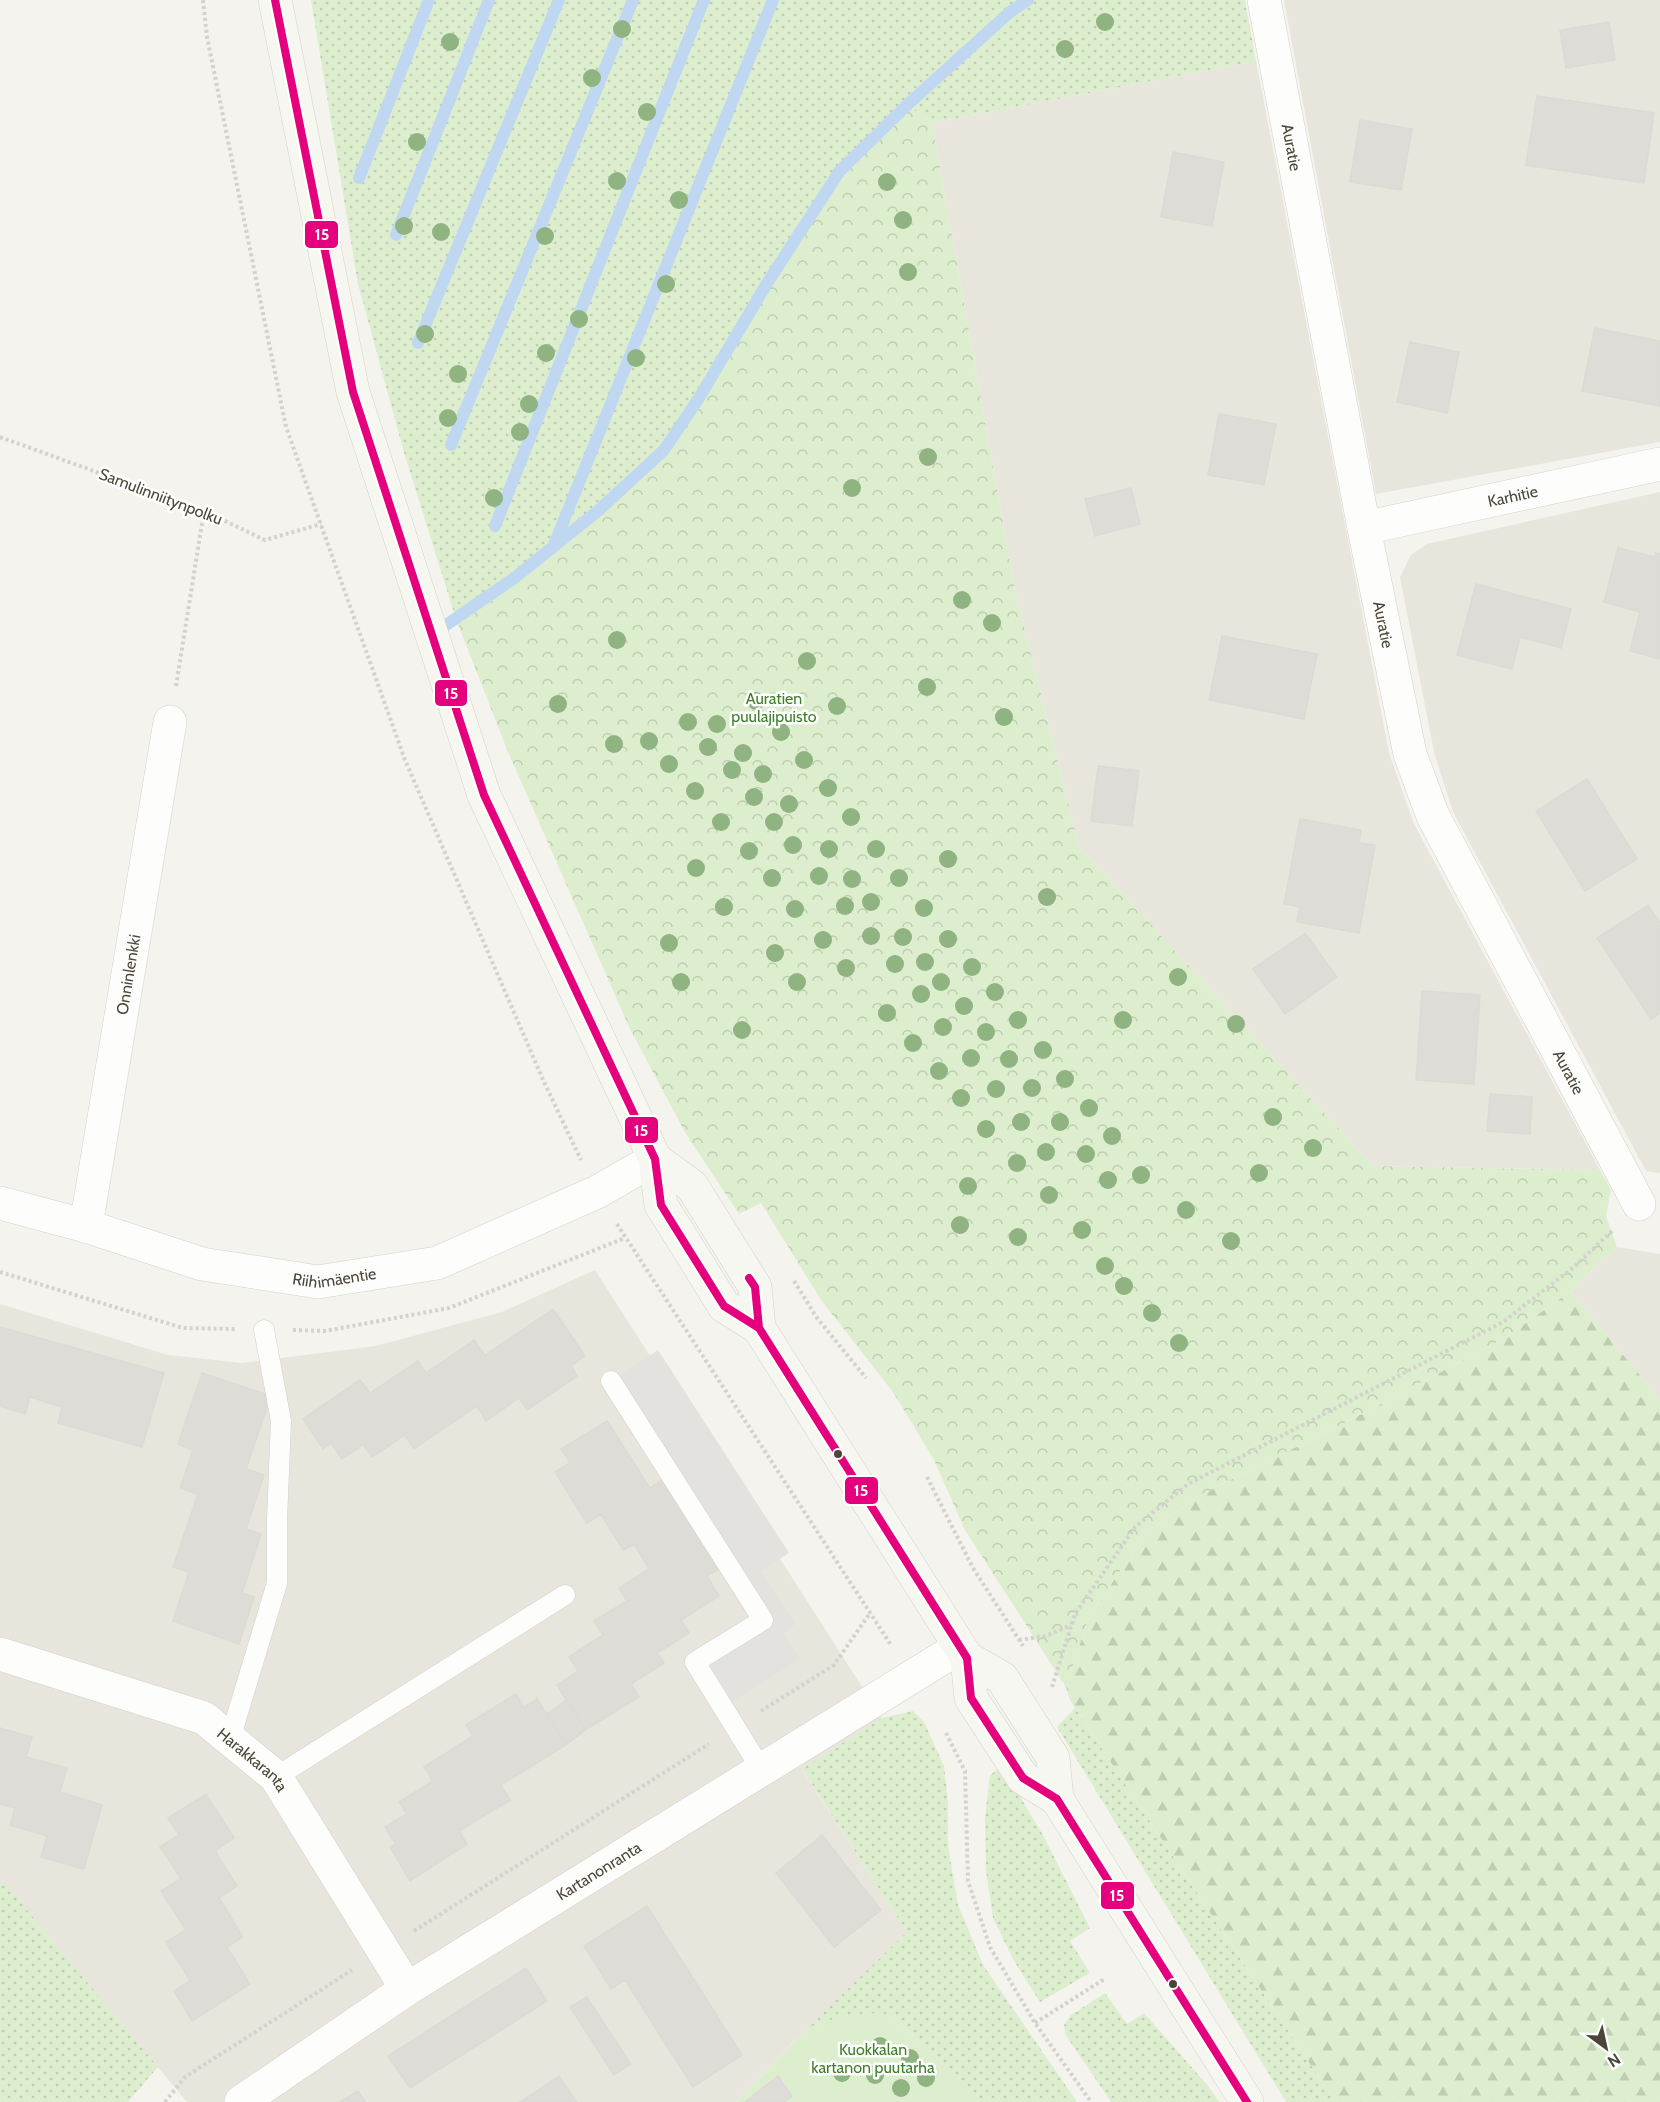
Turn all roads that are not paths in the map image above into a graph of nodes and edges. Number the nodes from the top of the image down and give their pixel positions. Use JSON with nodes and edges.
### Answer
{"nodes":[{"id":1,"x":275,"y":0,"type":"edge"},
{"id":2,"x":1264,"y":0,"type":"edge"},
{"id":3,"x":1660,"y":464,"type":"edge"},
{"id":4,"x":1364,"y":528,"type":"junction"},
{"id":5,"x":170,"y":722,"type":"road end"},
{"id":6,"x":655,"y":1159,"type":"junction"},
{"id":7,"x":0,"y":1203,"type":"edge"},
{"id":8,"x":1639,"y":1204,"type":"road end"},
{"id":9,"x":86,"y":1226,"type":"junction"},
{"id":10,"x":264,"y":1330,"type":"dead end"},
{"id":11,"x":611,"y":1381,"type":"dead end"},
{"id":12,"x":565,"y":1595,"type":"dead end"},
{"id":13,"x":963,"y":1652,"type":"junction"},
{"id":14,"x":0,"y":1654,"type":"edge"},
{"id":15,"x":230,"y":1739,"type":"junction"},
{"id":16,"x":761,"y":1769,"type":"junction"},
{"id":17,"x":276,"y":1777,"type":"junction"},
{"id":18,"x":407,"y":1989,"type":"junction"},
{"id":19,"x":241,"y":2102,"type":"edge"},
{"id":20,"x":1246,"y":2102,"type":"edge"}],
"edges":[{"from":1,"to":6,"type":"main road"},
{"from":2,"to":4,"type":"street","name":"Auratie"},
{"from":3,"to":4,"type":"street","name":"Karhitie"},
{"from":4,"to":8,"type":"street","name":"Auratie"},
{"from":5,"to":9,"type":"street","name":"Onninlenkki"},
{"from":6,"to":9,"type":"street","name":"Riihimäentie"},
{"from":6,"to":13,"type":"main road"},
{"from":7,"to":9,"type":"street","name":"Riihimäentie"},
{"from":10,"to":15,"type":"lane"},
{"from":11,"to":16,"type":"lane"},
{"from":12,"to":17,"type":"lane"},
{"from":13,"to":16,"type":"street","name":"Kartanonranta"},
{"from":13,"to":20,"type":"main road"},
{"from":14,"to":15,"type":"street","name":"Harakkaranta"},
{"from":15,"to":17,"type":"street","name":"Harakkaranta"},
{"from":16,"to":18,"type":"street","name":"Kartanonranta"},
{"from":17,"to":18,"type":"street","name":"Harakkaranta"},
{"from":18,"to":19,"type":"street","name":"Kartanonranta"}]}
